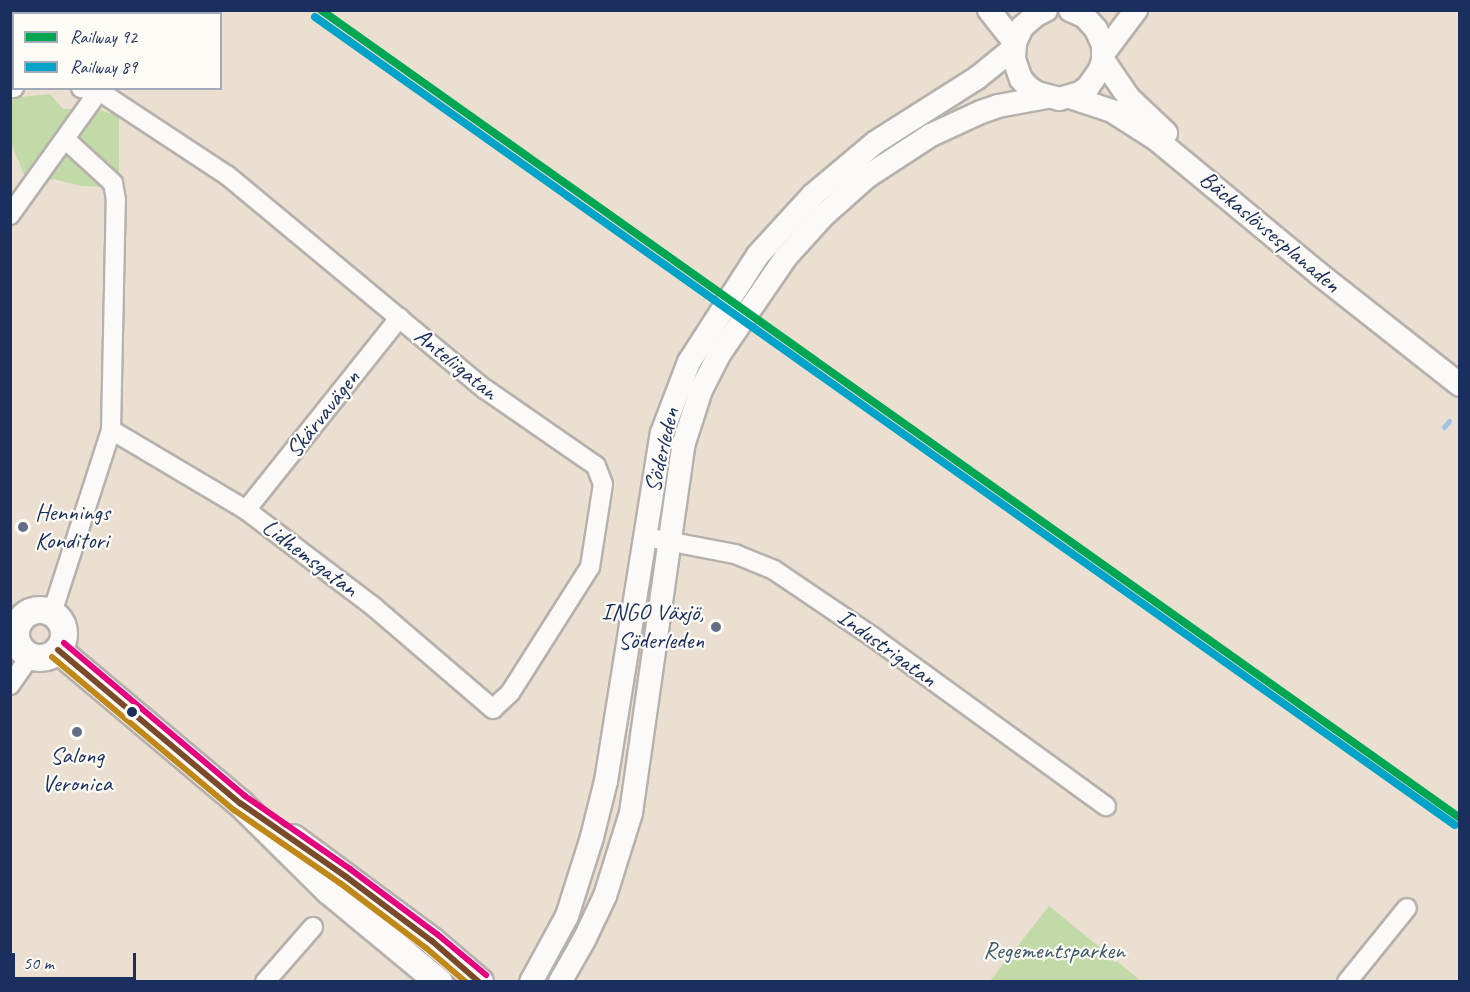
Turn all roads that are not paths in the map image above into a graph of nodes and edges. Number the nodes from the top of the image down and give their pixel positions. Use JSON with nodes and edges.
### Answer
{"nodes":[{"id":1,"x":989,"y":10,"type":"edge"},
{"id":2,"x":1107,"y":10,"type":"edge"},
{"id":3,"x":1136,"y":10,"type":"edge"},
{"id":4,"x":1044,"y":11,"type":"edge"},
{"id":5,"x":1077,"y":13,"type":"edge"},
{"id":6,"x":1014,"y":45,"type":"junction"},
{"id":7,"x":1103,"y":57,"type":"junction"},
{"id":8,"x":1028,"y":87,"type":"junction"},
{"id":9,"x":94,"y":90,"type":"edge"},
{"id":10,"x":1047,"y":97,"type":"junction"},
{"id":11,"x":1070,"y":97,"type":"junction"},
{"id":12,"x":931,"y":135,"type":"junction"},
{"id":13,"x":65,"y":139,"type":"junction"},
{"id":14,"x":10,"y":214,"type":"edge"},
{"id":15,"x":399,"y":318,"type":"junction"},
{"id":16,"x":1460,"y":368,"type":"edge"},
{"id":17,"x":1460,"y":385,"type":"edge"},
{"id":18,"x":111,"y":430,"type":"junction"},
{"id":19,"x":246,"y":510,"type":"junction"},
{"id":20,"x":646,"y":537,"type":"junction"},
{"id":21,"x":669,"y":542,"type":"junction"},
{"id":22,"x":52,"y":613,"type":"junction"},
{"id":23,"x":16,"y":614,"type":"edge"},
{"id":24,"x":58,"y":650,"type":"junction"},
{"id":25,"x":30,"y":656,"type":"junction"},
{"id":26,"x":10,"y":685,"type":"edge"},
{"id":27,"x":493,"y":709,"type":"joint"},
{"id":28,"x":240,"y":803,"type":"junction"},
{"id":29,"x":1106,"y":806,"type":"dead end"},
{"id":30,"x":1407,"y":908,"type":"dead end"},
{"id":31,"x":313,"y":927,"type":"dead end"},
{"id":32,"x":265,"y":981,"type":"edge"},
{"id":33,"x":439,"y":981,"type":"edge"},
{"id":34,"x":480,"y":981,"type":"edge"},
{"id":35,"x":531,"y":981,"type":"edge"},
{"id":36,"x":560,"y":981,"type":"edge"},
{"id":37,"x":1347,"y":981,"type":"edge"}],
"edges":[{"from":1,"to":6,"type":"street"},
{"from":2,"to":5,"type":"street"},
{"from":3,"to":7,"type":"street"},
{"from":4,"to":6,"type":"street","name":"Söderleden"},
{"from":5,"to":7,"type":"street"},
{"from":6,"to":8,"type":"street"},
{"from":6,"to":20,"type":"street","name":"Söderleden"},
{"from":7,"to":11,"type":"street"},
{"from":7,"to":16,"type":"street","name":"Bäckaslövsesplanaden"},
{"from":8,"to":10,"type":"street","name":"Söderleden"},
{"from":8,"to":12,"type":"street","name":"Söderleden"},
{"from":9,"to":13,"type":"street"},
{"from":9,"to":15,"type":"street","name":"Anteliigatan"},
{"from":10,"to":11,"type":"street","name":"Söderleden"},
{"from":10,"to":12,"type":"street","name":"Söderleden"},
{"from":11,"to":17,"type":"street","name":"Bäckaslövsesplanaden"},
{"from":12,"to":21,"type":"street","name":"Söderleden"},
{"from":13,"to":14,"type":"street"},
{"from":13,"to":18,"type":"street"},
{"from":15,"to":19,"type":"street","name":"Skärvavägen"},
{"from":15,"to":27,"type":"street","name":"Anteliigatan"},
{"from":18,"to":19,"type":"street","name":"Lidhemsgatan"},
{"from":18,"to":22,"type":"street"},
{"from":19,"to":27,"type":"street","name":"Lidhemsgatan"},
{"from":20,"to":21,"type":"street","name":"Industrigatan"},
{"from":20,"to":35,"type":"street","name":"Söderleden"},
{"from":21,"to":29,"type":"street","name":"Industrigatan"},
{"from":21,"to":36,"type":"street","name":"Söderleden"},
{"from":22,"to":23,"type":"main road"},
{"from":22,"to":24,"type":"main road"},
{"from":23,"to":25,"type":"main road"},
{"from":24,"to":25,"type":"main road"},
{"from":24,"to":28,"type":"main road"},
{"from":25,"to":26,"type":"street"},
{"from":28,"to":33,"type":"main road"},
{"from":28,"to":34,"type":"main road"},
{"from":30,"to":37,"type":"street"},
{"from":31,"to":32,"type":"street"}]}
